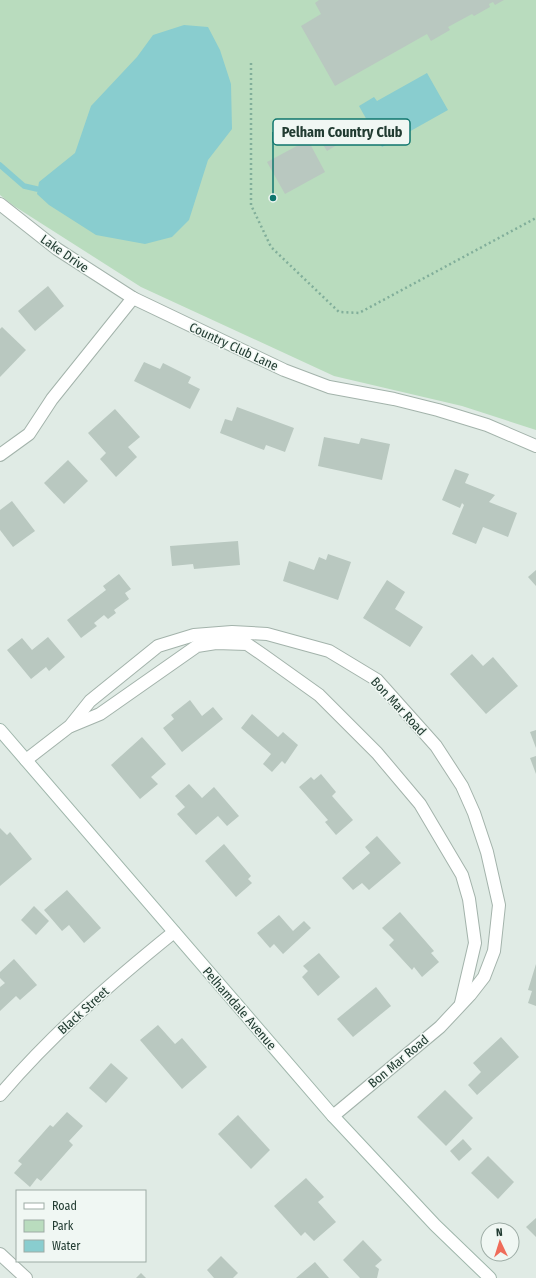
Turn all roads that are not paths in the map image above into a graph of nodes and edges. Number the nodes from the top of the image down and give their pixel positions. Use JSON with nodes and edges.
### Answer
{"nodes":[{"id":1,"x":0,"y":204,"type":"edge"},
{"id":2,"x":133,"y":298,"type":"junction"},
{"id":3,"x":536,"y":446,"type":"edge"},
{"id":4,"x":0,"y":455,"type":"edge"},
{"id":5,"x":70,"y":726,"type":"junction"},
{"id":6,"x":0,"y":730,"type":"edge"},
{"id":7,"x":26,"y":760,"type":"junction"},
{"id":8,"x":174,"y":932,"type":"junction"},
{"id":9,"x":461,"y":1003,"type":"junction"},
{"id":10,"x":0,"y":1095,"type":"edge"},
{"id":11,"x":333,"y":1116,"type":"junction"},
{"id":12,"x":0,"y":1254,"type":"edge"},
{"id":13,"x":26,"y":1278,"type":"edge"},
{"id":14,"x":490,"y":1278,"type":"edge"}],
"edges":[{"from":1,"to":2,"type":"street","name":"Lake Drive"},
{"from":2,"to":3,"type":"street","name":"Country Club Lane"},
{"from":2,"to":4,"type":"street"},
{"from":5,"to":7,"type":"street","name":"Bon Mar Road"},
{"from":5,"to":9,"type":"street","name":"Bon Mar Road"},
{"from":5,"to":9,"type":"street","name":"Bon Mar Road"},
{"from":6,"to":7,"type":"street","name":"Pelhamdale Avenue"},
{"from":7,"to":8,"type":"street","name":"Pelhamdale Avenue"},
{"from":8,"to":10,"type":"street","name":"Black Street"},
{"from":8,"to":11,"type":"street","name":"Pelhamdale Avenue"},
{"from":9,"to":11,"type":"street","name":"Bon Mar Road"},
{"from":11,"to":14,"type":"street","name":"Pelhamdale Avenue"},
{"from":12,"to":13,"type":"street"}]}
